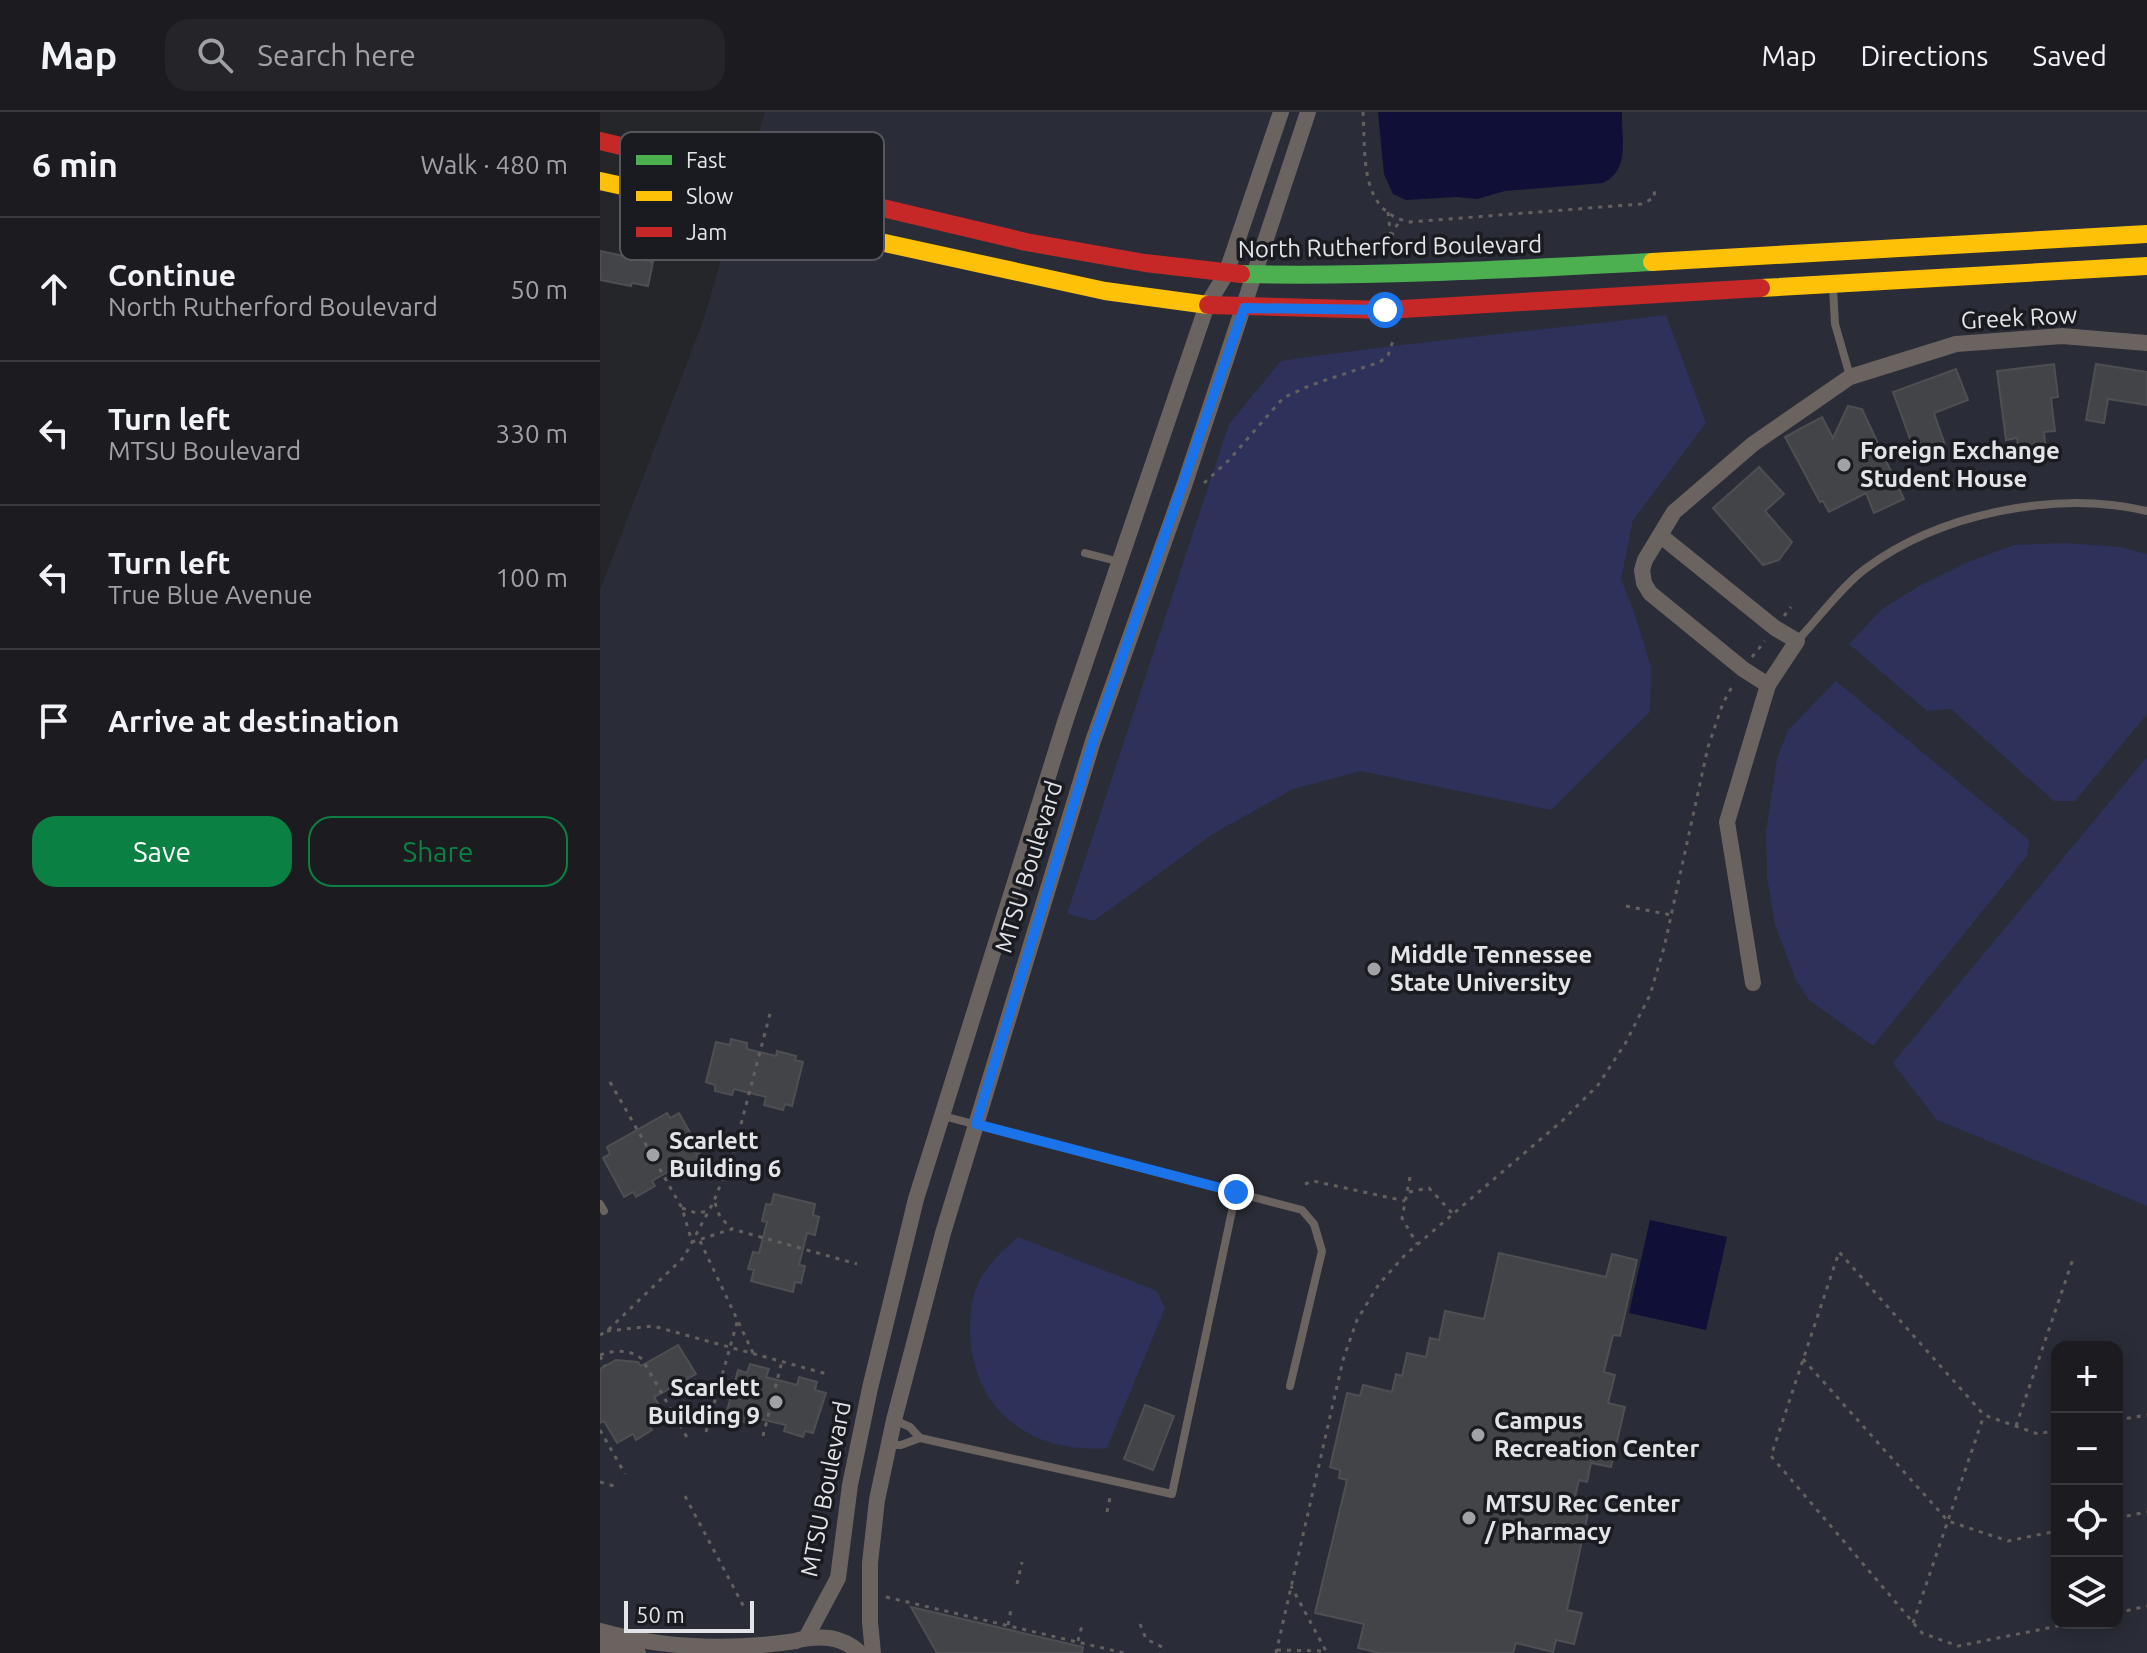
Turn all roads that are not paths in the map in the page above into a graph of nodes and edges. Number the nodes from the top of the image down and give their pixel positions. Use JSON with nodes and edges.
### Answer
{"nodes":[{"id":1,"x":1281,"y":112,"type":"edge"},
{"id":2,"x":1308,"y":112,"type":"edge"},
{"id":3,"x":600,"y":141,"type":"edge"},
{"id":4,"x":620,"y":146,"type":"edge"},
{"id":5,"x":600,"y":181,"type":"edge"},
{"id":6,"x":620,"y":185,"type":"edge"},
{"id":7,"x":884,"y":208,"type":"edge"},
{"id":8,"x":2147,"y":234,"type":"edge"},
{"id":9,"x":884,"y":244,"type":"edge"},
{"id":10,"x":2147,"y":266,"type":"edge"},
{"id":11,"x":1226,"y":274,"type":"junction"},
{"id":12,"x":1254,"y":275,"type":"junction"},
{"id":13,"x":1833,"y":284,"type":"junction"},
{"id":14,"x":1207,"y":305,"type":"junction"},
{"id":15,"x":1244,"y":308,"type":"junction"},
{"id":16,"x":2147,"y":343,"type":"edge"},
{"id":17,"x":1850,"y":377,"type":"junction"},
{"id":18,"x":2147,"y":511,"type":"edge"},
{"id":19,"x":1661,"y":536,"type":"junction"},
{"id":20,"x":1085,"y":553,"type":"dead end"},
{"id":21,"x":1120,"y":562,"type":"junction"},
{"id":22,"x":1797,"y":641,"type":"junction"},
{"id":23,"x":1768,"y":685,"type":"junction"},
{"id":24,"x":1753,"y":983,"type":"dead end"},
{"id":25,"x":943,"y":1116,"type":"junction"},
{"id":26,"x":976,"y":1124,"type":"junction"},
{"id":27,"x":1236,"y":1192,"type":"junction"},
{"id":28,"x":1290,"y":1386,"type":"dead end"},
{"id":29,"x":894,"y":1420,"type":"junction"},
{"id":30,"x":920,"y":1438,"type":"junction"},
{"id":31,"x":889,"y":1445,"type":"junction"},
{"id":32,"x":600,"y":1631,"type":"edge"},
{"id":33,"x":801,"y":1640,"type":"junction"},
{"id":34,"x":600,"y":1646,"type":"edge"},
{"id":35,"x":638,"y":1653,"type":"edge"},
{"id":36,"x":778,"y":1653,"type":"edge"},
{"id":37,"x":860,"y":1653,"type":"edge"},
{"id":38,"x":873,"y":1653,"type":"edge"}],
"edges":[{"from":1,"to":11,"type":"street","name":"MTSU Boulevard"},
{"from":2,"to":12,"type":"street","name":"MTSU Boulevard"},
{"from":3,"to":4,"type":"main road","name":"North Rutherford Boulevard"},
{"from":5,"to":6,"type":"main road"},
{"from":7,"to":11,"type":"main road","name":"North Rutherford Boulevard"},
{"from":8,"to":12,"type":"main road","name":"North Rutherford Boulevard"},
{"from":9,"to":14,"type":"main road"},
{"from":10,"to":13,"type":"main road"},
{"from":11,"to":12,"type":"main road","name":"North Rutherford Boulevard"},
{"from":11,"to":14,"type":"street","name":"MTSU Boulevard"},
{"from":12,"to":15,"type":"street","name":"MTSU Boulevard"},
{"from":13,"to":15,"type":"main road"},
{"from":13,"to":17,"type":"lane"},
{"from":14,"to":15,"type":"main road"},
{"from":14,"to":21,"type":"street","name":"MTSU Boulevard"},
{"from":15,"to":26,"type":"street","name":"MTSU Boulevard"},
{"from":16,"to":17,"type":"street","name":"Greek Row"},
{"from":17,"to":19,"type":"street","name":"Greek Row"},
{"from":18,"to":22,"type":"lane"},
{"from":19,"to":22,"type":"street"},
{"from":19,"to":23,"type":"street"},
{"from":20,"to":21,"type":"lane"},
{"from":21,"to":25,"type":"street","name":"MTSU Boulevard"},
{"from":22,"to":23,"type":"street"},
{"from":23,"to":24,"type":"street"},
{"from":25,"to":26,"type":"lane"},
{"from":25,"to":33,"type":"street","name":"MTSU Boulevard"},
{"from":26,"to":27,"type":"lane"},
{"from":26,"to":29,"type":"street","name":"MTSU Boulevard"},
{"from":27,"to":28,"type":"lane"},
{"from":27,"to":30,"type":"lane"},
{"from":29,"to":30,"type":"lane"},
{"from":29,"to":31,"type":"street","name":"MTSU Boulevard"},
{"from":30,"to":31,"type":"lane"},
{"from":31,"to":38,"type":"street","name":"MTSU Boulevard"},
{"from":32,"to":33,"type":"street"},
{"from":33,"to":36,"type":"street"},
{"from":33,"to":37,"type":"street"},
{"from":34,"to":35,"type":"street"}]}
